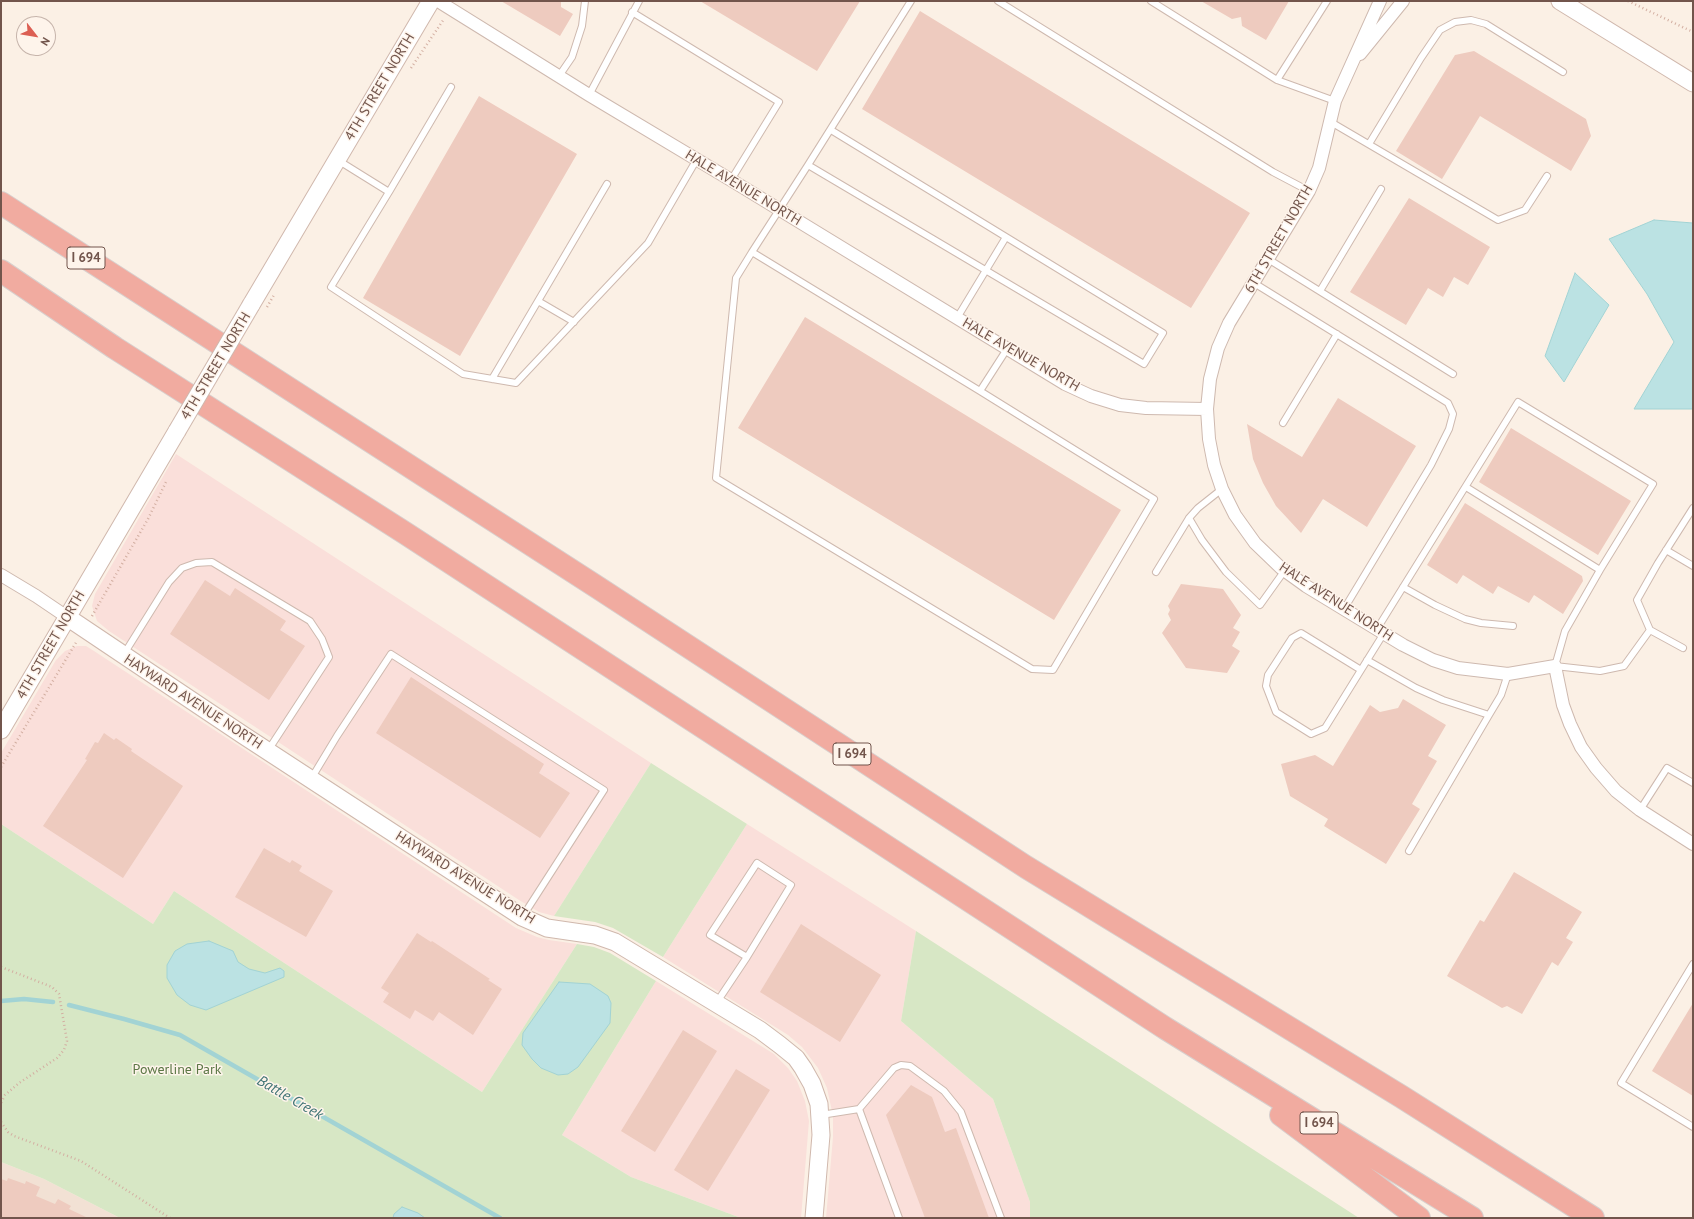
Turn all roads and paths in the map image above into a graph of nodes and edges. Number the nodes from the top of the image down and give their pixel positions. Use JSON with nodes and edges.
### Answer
{"nodes":[{"id":1,"x":431,"y":1,"type":"edge"},
{"id":2,"x":438,"y":1,"type":"edge"},
{"id":3,"x":586,"y":1,"type":"edge"},
{"id":4,"x":639,"y":1,"type":"edge"},
{"id":5,"x":911,"y":1,"type":"edge"},
{"id":6,"x":998,"y":1,"type":"edge"},
{"id":7,"x":1151,"y":1,"type":"edge"},
{"id":8,"x":1327,"y":1,"type":"edge"},
{"id":9,"x":1380,"y":1,"type":"edge"},
{"id":10,"x":1403,"y":1,"type":"edge"},
{"id":11,"x":1560,"y":1,"type":"edge"},
{"id":12,"x":1628,"y":1,"type":"edge"},
{"id":13,"x":632,"y":12,"type":"junction"},
{"id":14,"x":1693,"y":32,"type":"edge"},
{"id":15,"x":1349,"y":68,"type":"junction"},
{"id":16,"x":1563,"y":72,"type":"dead end"},
{"id":17,"x":559,"y":76,"type":"junction"},
{"id":18,"x":1277,"y":80,"type":"junction"},
{"id":19,"x":1693,"y":83,"type":"edge"},
{"id":20,"x":451,"y":87,"type":"dead end"},
{"id":21,"x":589,"y":95,"type":"junction"},
{"id":22,"x":1335,"y":101,"type":"junction"},
{"id":23,"x":1329,"y":120,"type":"junction"},
{"id":24,"x":831,"y":130,"type":"junction"},
{"id":25,"x":1369,"y":144,"type":"junction"},
{"id":26,"x":697,"y":159,"type":"junction"},
{"id":27,"x":344,"y":164,"type":"dead end"},
{"id":28,"x":808,"y":165,"type":"junction"},
{"id":29,"x":1547,"y":176,"type":"dead end"},
{"id":30,"x":731,"y":180,"type":"junction"},
{"id":31,"x":607,"y":184,"type":"dead end"},
{"id":32,"x":1381,"y":189,"type":"dead end"},
{"id":33,"x":1308,"y":191,"type":"junction"},
{"id":34,"x":389,"y":192,"type":"junction"},
{"id":35,"x":5,"y":203,"type":"edge"},
{"id":36,"x":781,"y":210,"type":"junction"},
{"id":37,"x":1006,"y":237,"type":"junction"},
{"id":38,"x":752,"y":252,"type":"junction"},
{"id":39,"x":1268,"y":258,"type":"junction"},
{"id":40,"x":986,"y":270,"type":"junction"},
{"id":41,"x":1,"y":273,"type":"edge"},
{"id":42,"x":1254,"y":283,"type":"junction"},
{"id":43,"x":1320,"y":291,"type":"junction"},
{"id":44,"x":538,"y":301,"type":"junction"},
{"id":45,"x":957,"y":318,"type":"junction"},
{"id":46,"x":574,"y":322,"type":"junction"},
{"id":47,"x":1337,"y":334,"type":"junction"},
{"id":48,"x":1007,"y":349,"type":"junction"},
{"id":49,"x":1453,"y":374,"type":"dead end"},
{"id":50,"x":492,"y":379,"type":"junction"},
{"id":51,"x":980,"y":391,"type":"junction"},
{"id":52,"x":1207,"y":409,"type":"junction"},
{"id":53,"x":1283,"y":423,"type":"dead end"},
{"id":54,"x":170,"y":476,"type":"dead end"},
{"id":55,"x":1466,"y":487,"type":"junction"},
{"id":56,"x":1222,"y":489,"type":"junction"},
{"id":57,"x":1693,"y":508,"type":"edge"},
{"id":58,"x":1189,"y":518,"type":"junction"},
{"id":59,"x":1666,"y":550,"type":"junction"},
{"id":60,"x":1693,"y":566,"type":"edge"},
{"id":61,"x":1285,"y":570,"type":"junction"},
{"id":62,"x":1600,"y":570,"type":"junction"},
{"id":63,"x":1156,"y":572,"type":"dead end"},
{"id":64,"x":1,"y":575,"type":"edge"},
{"id":65,"x":1403,"y":587,"type":"junction"},
{"id":66,"x":1344,"y":609,"type":"junction"},
{"id":67,"x":68,"y":618,"type":"junction"},
{"id":68,"x":1513,"y":626,"type":"dead end"},
{"id":69,"x":84,"y":629,"type":"junction"},
{"id":70,"x":1650,"y":630,"type":"junction"},
{"id":71,"x":1380,"y":631,"type":"junction"},
{"id":72,"x":1683,"y":648,"type":"dead end"},
{"id":73,"x":123,"y":655,"type":"junction"},
{"id":74,"x":1367,"y":660,"type":"junction"},
{"id":75,"x":1555,"y":666,"type":"junction"},
{"id":76,"x":1361,"y":670,"type":"junction"},
{"id":77,"x":1508,"y":674,"type":"junction"},
{"id":78,"x":1489,"y":715,"type":"junction"},
{"id":79,"x":1,"y":730,"type":"edge"},
{"id":80,"x":268,"y":751,"type":"junction"},
{"id":81,"x":1,"y":767,"type":"edge"},
{"id":82,"x":311,"y":779,"type":"junction"},
{"id":83,"x":1693,"y":783,"type":"edge"},
{"id":84,"x":1640,"y":810,"type":"junction"},
{"id":85,"x":1693,"y":844,"type":"edge"},
{"id":86,"x":1409,"y":851,"type":"dead end"},
{"id":87,"x":522,"y":917,"type":"junction"},
{"id":88,"x":747,"y":957,"type":"junction"},
{"id":89,"x":1693,"y":964,"type":"edge"},
{"id":90,"x":1,"y":968,"type":"edge"},
{"id":91,"x":716,"y":1004,"type":"junction"},
{"id":92,"x":1164,"y":1028,"type":"junction"},
{"id":93,"x":1,"y":1103,"type":"edge"},
{"id":94,"x":859,"y":1109,"type":"junction"},
{"id":95,"x":820,"y":1115,"type":"junction"},
{"id":96,"x":1,"y":1122,"type":"edge"},
{"id":97,"x":1693,"y":1127,"type":"edge"},
{"id":98,"x":1552,"y":1192,"type":"junction"},
{"id":99,"x":170,"y":1218,"type":"edge"},
{"id":100,"x":814,"y":1218,"type":"edge"},
{"id":101,"x":899,"y":1218,"type":"edge"},
{"id":102,"x":1001,"y":1218,"type":"edge"},
{"id":103,"x":1419,"y":1218,"type":"edge"},
{"id":104,"x":1472,"y":1218,"type":"edge"},
{"id":105,"x":1593,"y":1218,"type":"edge"},
{"id":106,"x":1609,"y":1218,"type":"edge"}],
"edges":[{"from":1,"to":67,"type":"street","name":"4TH STREET NORTH","bridge":true},
{"from":2,"to":17,"type":"street","name":"HALE AVENUE NORTH"},
{"from":3,"to":17,"type":"lane"},
{"from":4,"to":13,"type":"lane"},
{"from":5,"to":24,"type":"lane"},
{"from":6,"to":33,"type":"lane"},
{"from":7,"to":18,"type":"lane"},
{"from":8,"to":18,"type":"lane"},
{"from":9,"to":15,"type":"street","name":"6TH STREET NORTH"},
{"from":10,"to":15,"type":"street","name":"6TH STREET NORTH"},
{"from":11,"to":19,"type":"street"},
{"from":12,"to":14,"type":"path"},
{"from":13,"to":21,"type":"lane"},
{"from":13,"to":30,"type":"lane"},
{"from":15,"to":22,"type":"street","name":"6TH STREET NORTH"},
{"from":16,"to":25,"type":"lane"},
{"from":17,"to":21,"type":"street","name":"HALE AVENUE NORTH"},
{"from":18,"to":22,"type":"lane"},
{"from":20,"to":34,"type":"lane"},
{"from":21,"to":26,"type":"street","name":"HALE AVENUE NORTH"},
{"from":22,"to":23,"type":"street","name":"6TH STREET NORTH"},
{"from":23,"to":25,"type":"lane"},
{"from":23,"to":33,"type":"street","name":"6TH STREET NORTH"},
{"from":24,"to":28,"type":"lane"},
{"from":24,"to":37,"type":"lane"},
{"from":25,"to":29,"type":"lane"},
{"from":26,"to":30,"type":"street","name":"HALE AVENUE NORTH"},
{"from":26,"to":46,"type":"lane"},
{"from":27,"to":34,"type":"lane"},
{"from":28,"to":36,"type":"lane"},
{"from":28,"to":40,"type":"lane"},
{"from":30,"to":36,"type":"street","name":"HALE AVENUE NORTH"},
{"from":31,"to":44,"type":"lane"},
{"from":32,"to":43,"type":"lane"},
{"from":33,"to":39,"type":"street","name":"6TH STREET NORTH"},
{"from":34,"to":50,"type":"lane"},
{"from":35,"to":98,"type":"highway","number":"I 694"},
{"from":36,"to":38,"type":"lane"},
{"from":36,"to":45,"type":"street","name":"HALE AVENUE NORTH"},
{"from":37,"to":40,"type":"lane"},
{"from":37,"to":40,"type":"lane"},
{"from":38,"to":51,"type":"lane"},
{"from":38,"to":51,"type":"lane"},
{"from":39,"to":42,"type":"street","name":"6TH STREET NORTH"},
{"from":39,"to":43,"type":"lane"},
{"from":40,"to":45,"type":"lane"},
{"from":41,"to":92,"type":"highway","number":"I 694"},
{"from":42,"to":47,"type":"lane"},
{"from":42,"to":52,"type":"street","name":"6TH STREET NORTH"},
{"from":43,"to":49,"type":"lane"},
{"from":44,"to":46,"type":"lane"},
{"from":44,"to":50,"type":"lane"},
{"from":45,"to":48,"type":"street","name":"HALE AVENUE NORTH"},
{"from":46,"to":50,"type":"lane"},
{"from":47,"to":53,"type":"lane"},
{"from":47,"to":66,"type":"lane"},
{"from":48,"to":51,"type":"lane"},
{"from":48,"to":52,"type":"street","name":"HALE AVENUE NORTH"},
{"from":52,"to":56,"type":"street","name":"HALE AVENUE NORTH"},
{"from":54,"to":69,"type":"path"},
{"from":55,"to":62,"type":"lane"},
{"from":55,"to":62,"type":"lane"},
{"from":55,"to":65,"type":"lane"},
{"from":56,"to":58,"type":"lane"},
{"from":56,"to":61,"type":"street","name":"HALE AVENUE NORTH"},
{"from":57,"to":59,"type":"lane"},
{"from":58,"to":61,"type":"lane"},
{"from":58,"to":63,"type":"lane"},
{"from":59,"to":60,"type":"lane"},
{"from":59,"to":70,"type":"lane"},
{"from":61,"to":66,"type":"street","name":"HALE AVENUE NORTH"},
{"from":62,"to":75,"type":"lane"},
{"from":64,"to":67,"type":"street"},
{"from":65,"to":68,"type":"lane"},
{"from":65,"to":71,"type":"lane"},
{"from":66,"to":71,"type":"street","name":"HALE AVENUE NORTH"},
{"from":67,"to":69,"type":"street","name":"HAYWARD AVENUE NORTH"},
{"from":67,"to":79,"type":"street","name":"4TH STREET NORTH"},
{"from":69,"to":73,"type":"street","name":"HAYWARD AVENUE NORTH"},
{"from":69,"to":81,"type":"path"},
{"from":70,"to":72,"type":"lane"},
{"from":70,"to":75,"type":"lane"},
{"from":71,"to":74,"type":"lane"},
{"from":71,"to":77,"type":"street","name":"HALE AVENUE NORTH"},
{"from":73,"to":80,"type":"street","name":"HAYWARD AVENUE NORTH"},
{"from":73,"to":80,"type":"lane"},
{"from":74,"to":76,"type":"lane"},
{"from":74,"to":78,"type":"lane"},
{"from":75,"to":77,"type":"street","name":"HALE AVENUE NORTH"},
{"from":75,"to":84,"type":"street"},
{"from":76,"to":76,"type":"lane"},
{"from":77,"to":78,"type":"lane"},
{"from":78,"to":86,"type":"lane"},
{"from":80,"to":82,"type":"street","name":"HAYWARD AVENUE NORTH"},
{"from":82,"to":87,"type":"street","name":"HAYWARD AVENUE NORTH"},
{"from":82,"to":87,"type":"lane"},
{"from":83,"to":84,"type":"lane"},
{"from":84,"to":85,"type":"street"},
{"from":87,"to":91,"type":"street","name":"HAYWARD AVENUE NORTH"},
{"from":88,"to":88,"type":"lane"},
{"from":88,"to":91,"type":"lane"},
{"from":89,"to":97,"type":"lane"},
{"from":90,"to":93,"type":"path"},
{"from":91,"to":95,"type":"street","name":"HAYWARD AVENUE NORTH"},
{"from":92,"to":103,"type":"highway"},
{"from":92,"to":104,"type":"highway","number":"I 694"},
{"from":94,"to":95,"type":"lane"},
{"from":94,"to":101,"type":"lane"},
{"from":94,"to":102,"type":"lane"},
{"from":95,"to":100,"type":"street","name":"HAYWARD AVENUE NORTH"},
{"from":96,"to":99,"type":"path"},
{"from":98,"to":105,"type":"highway","number":"I 694"},
{"from":98,"to":106,"type":"highway"}]}
